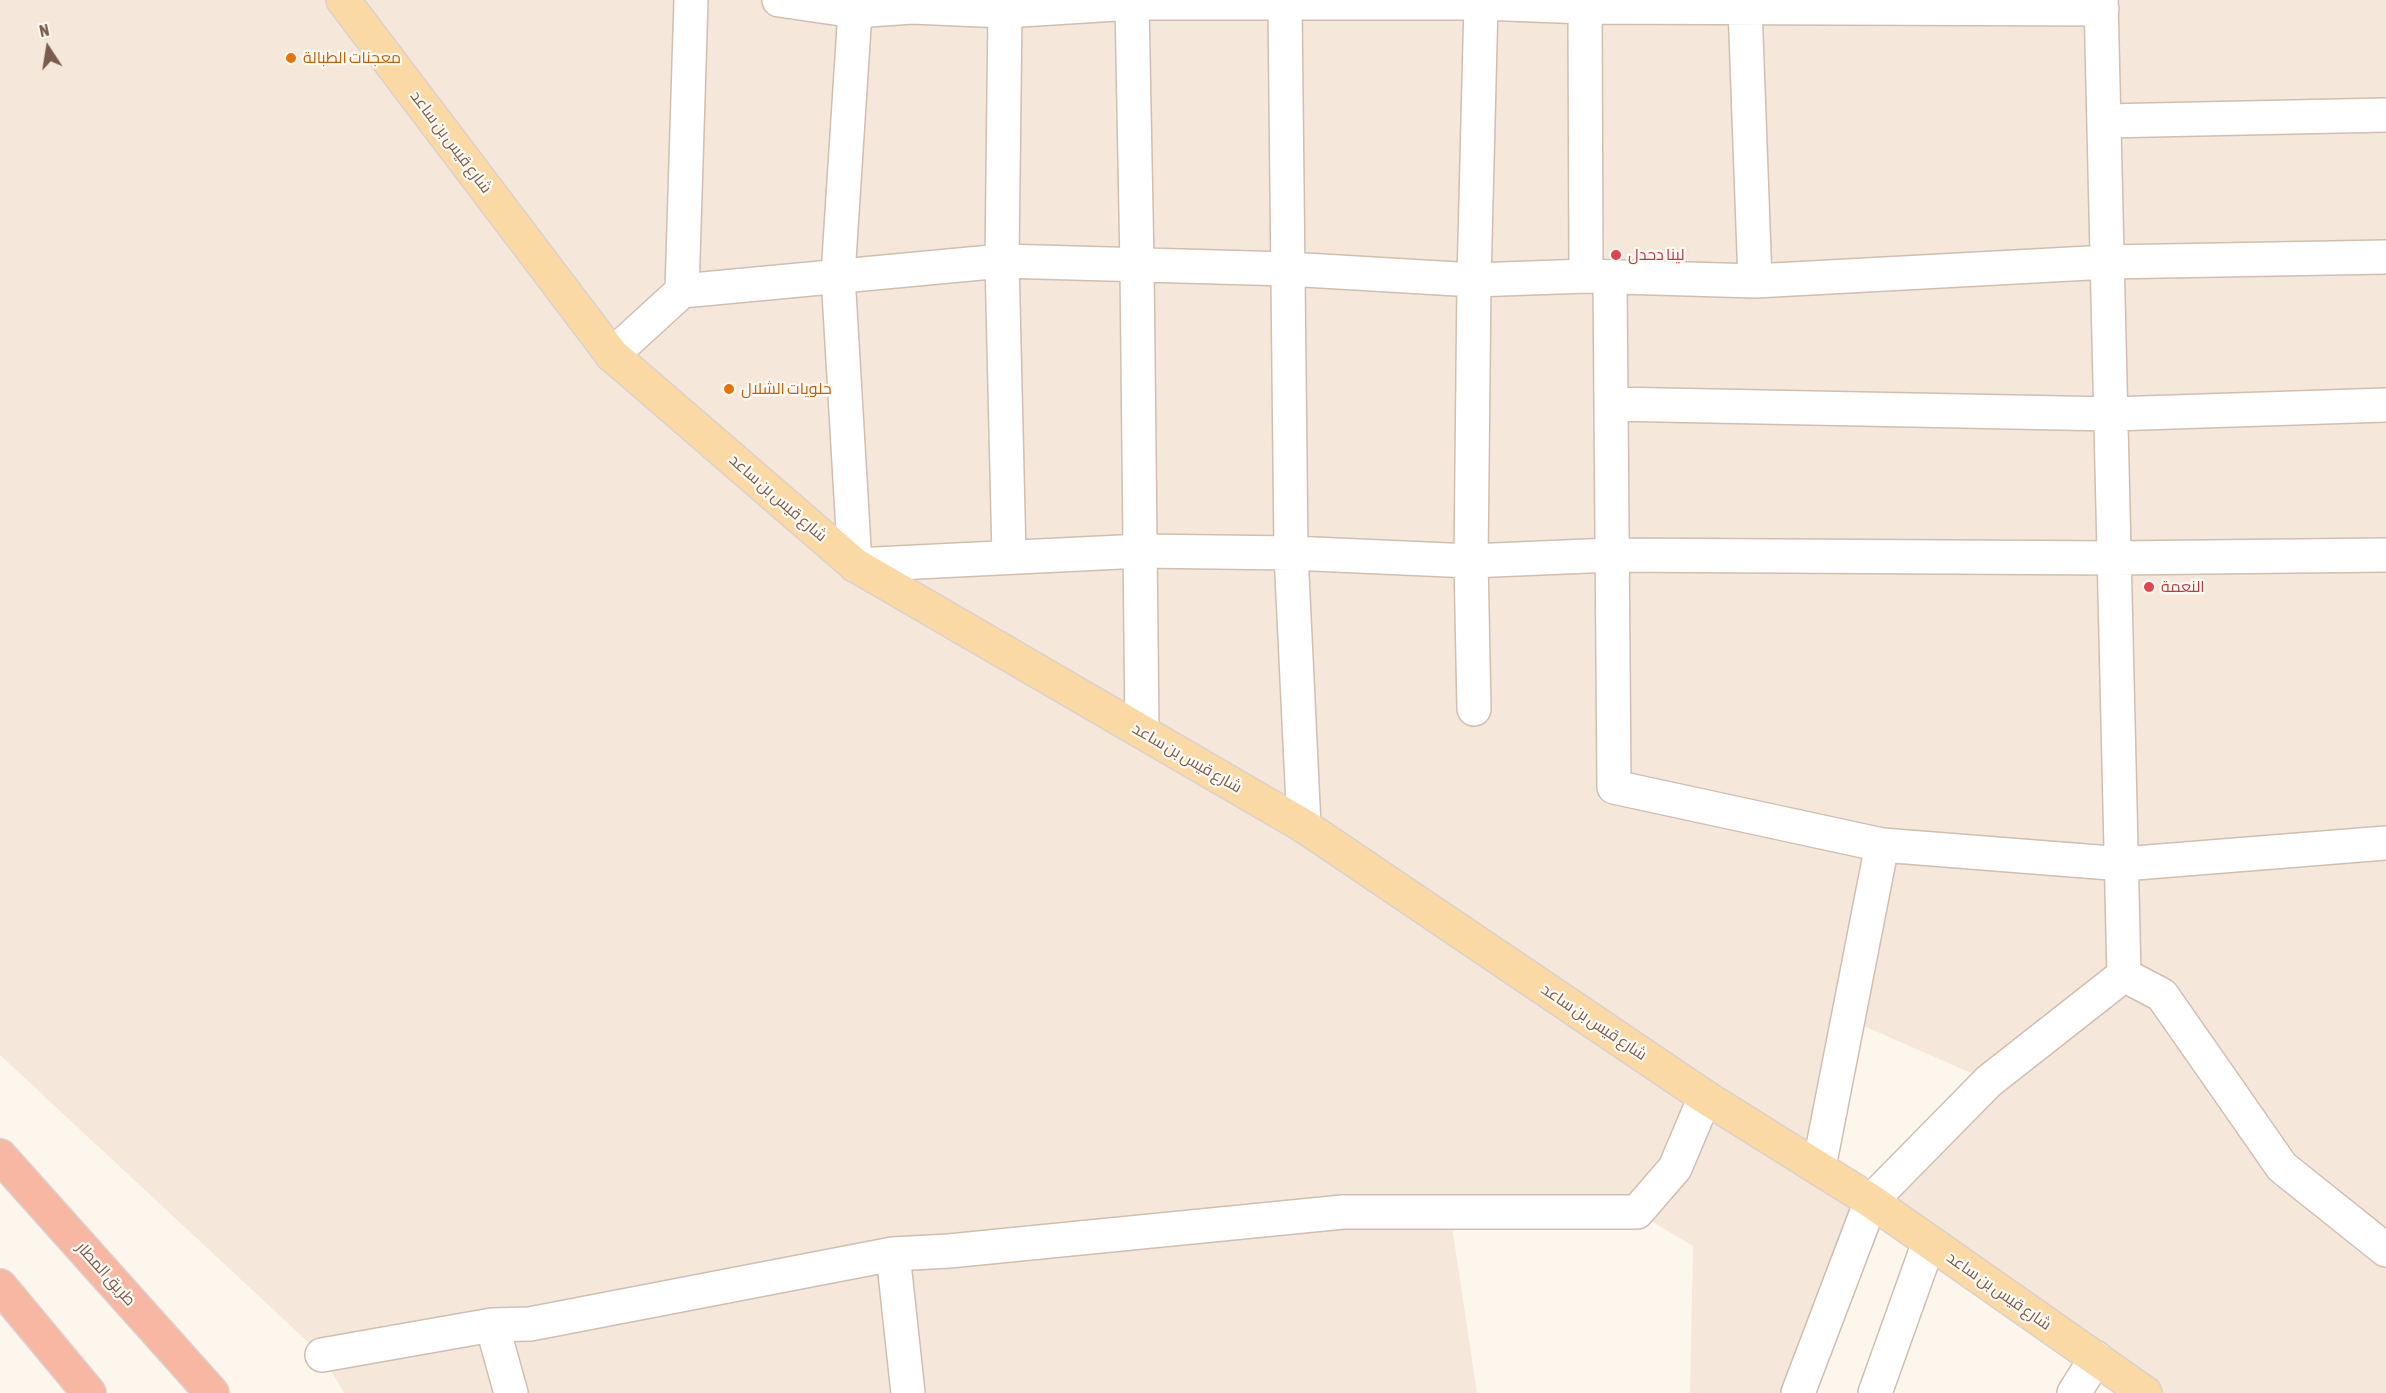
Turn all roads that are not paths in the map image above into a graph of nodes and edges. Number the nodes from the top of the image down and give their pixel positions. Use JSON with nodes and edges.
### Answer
{"nodes":[{"id":1,"x":343,"y":0,"type":"edge"},
{"id":2,"x":691,"y":0,"type":"edge"},
{"id":3,"x":779,"y":0,"type":"edge"},
{"id":4,"x":911,"y":3,"type":"edge"},
{"id":5,"x":1132,"y":3,"type":"junction"},
{"id":6,"x":1481,"y":3,"type":"junction"},
{"id":7,"x":2102,"y":4,"type":"edge"},
{"id":8,"x":1285,"y":5,"type":"junction"},
{"id":9,"x":1586,"y":7,"type":"junction"},
{"id":10,"x":1745,"y":7,"type":"junction"},
{"id":11,"x":1005,"y":10,"type":"junction"},
{"id":12,"x":855,"y":11,"type":"junction"},
{"id":13,"x":2386,"y":115,"type":"edge"},
{"id":14,"x":2105,"y":121,"type":"junction"},
{"id":15,"x":2386,"y":257,"type":"edge"},
{"id":16,"x":1002,"y":261,"type":"junction"},
{"id":17,"x":2108,"y":262,"type":"junction"},
{"id":18,"x":1137,"y":265,"type":"junction"},
{"id":19,"x":1288,"y":269,"type":"junction"},
{"id":20,"x":838,"y":275,"type":"junction"},
{"id":21,"x":1598,"y":277,"type":"junction"},
{"id":22,"x":1474,"y":280,"type":"junction"},
{"id":23,"x":1755,"y":281,"type":"junction"},
{"id":24,"x":682,"y":291,"type":"junction"},
{"id":25,"x":612,"y":355,"type":"junction"},
{"id":26,"x":1611,"y":404,"type":"junction"},
{"id":27,"x":2386,"y":405,"type":"edge"},
{"id":28,"x":2112,"y":414,"type":"junction"},
{"id":29,"x":1141,"y":551,"type":"junction"},
{"id":30,"x":1291,"y":553,"type":"junction"},
{"id":31,"x":1611,"y":555,"type":"junction"},
{"id":32,"x":2386,"y":555,"type":"edge"},
{"id":33,"x":1009,"y":556,"type":"junction"},
{"id":34,"x":2116,"y":558,"type":"junction"},
{"id":35,"x":1471,"y":561,"type":"junction"},
{"id":36,"x":855,"y":565,"type":"junction"},
{"id":37,"x":1474,"y":709,"type":"dead end"},
{"id":38,"x":1142,"y":731,"type":"junction"},
{"id":39,"x":1304,"y":826,"type":"junction"},
{"id":40,"x":2386,"y":843,"type":"edge"},
{"id":41,"x":1882,"y":845,"type":"junction"},
{"id":42,"x":2123,"y":864,"type":"junction"},
{"id":43,"x":2124,"y":975,"type":"junction"},
{"id":44,"x":1705,"y":1097,"type":"junction"},
{"id":45,"x":0,"y":1156,"type":"edge"},
{"id":46,"x":1819,"y":1167,"type":"junction"},
{"id":47,"x":1871,"y":1201,"type":"junction"},
{"id":48,"x":1929,"y":1242,"type":"junction"},
{"id":49,"x":2386,"y":1250,"type":"edge"},
{"id":50,"x":893,"y":1254,"type":"junction"},
{"id":51,"x":0,"y":1286,"type":"edge"},
{"id":52,"x":492,"y":1325,"type":"junction"},
{"id":53,"x":322,"y":1355,"type":"dead end"},
{"id":54,"x":2096,"y":1358,"type":"junction"},
{"id":55,"x":89,"y":1393,"type":"edge"},
{"id":56,"x":212,"y":1393,"type":"edge"},
{"id":57,"x":511,"y":1393,"type":"edge"},
{"id":58,"x":908,"y":1393,"type":"edge"},
{"id":59,"x":1798,"y":1393,"type":"edge"},
{"id":60,"x":1875,"y":1393,"type":"edge"},
{"id":61,"x":2074,"y":1393,"type":"edge"},
{"id":62,"x":2145,"y":1393,"type":"edge"}],
"edges":[{"from":1,"to":25,"type":"main road","name":"شارع قيس بن ساعد"},
{"from":2,"to":24,"type":"street"},
{"from":3,"to":12,"type":"street"},
{"from":4,"to":11,"type":"street"},
{"from":4,"to":12,"type":"street"},
{"from":5,"to":8,"type":"street"},
{"from":5,"to":11,"type":"street"},
{"from":5,"to":18,"type":"street"},
{"from":6,"to":8,"type":"street"},
{"from":6,"to":9,"type":"street"},
{"from":6,"to":22,"type":"street"},
{"from":7,"to":10,"type":"street"},
{"from":7,"to":14,"type":"street"},
{"from":8,"to":19,"type":"street"},
{"from":9,"to":10,"type":"street"},
{"from":9,"to":21,"type":"street"},
{"from":10,"to":23,"type":"street"},
{"from":11,"to":16,"type":"street"},
{"from":12,"to":20,"type":"street"},
{"from":13,"to":14,"type":"street"},
{"from":14,"to":17,"type":"street"},
{"from":15,"to":17,"type":"street"},
{"from":16,"to":18,"type":"street"},
{"from":16,"to":20,"type":"street"},
{"from":16,"to":33,"type":"street"},
{"from":17,"to":23,"type":"street"},
{"from":17,"to":28,"type":"street"},
{"from":18,"to":19,"type":"street"},
{"from":18,"to":29,"type":"street"},
{"from":19,"to":22,"type":"street"},
{"from":19,"to":30,"type":"street"},
{"from":20,"to":24,"type":"street"},
{"from":20,"to":36,"type":"street"},
{"from":21,"to":22,"type":"street"},
{"from":21,"to":23,"type":"street"},
{"from":21,"to":26,"type":"street"},
{"from":22,"to":35,"type":"street"},
{"from":24,"to":25,"type":"street"},
{"from":25,"to":36,"type":"main road","name":"شارع قيس بن ساعد"},
{"from":26,"to":28,"type":"street"},
{"from":26,"to":31,"type":"street"},
{"from":27,"to":28,"type":"street"},
{"from":28,"to":34,"type":"street"},
{"from":29,"to":30,"type":"street"},
{"from":29,"to":33,"type":"street"},
{"from":29,"to":38,"type":"street"},
{"from":30,"to":35,"type":"street"},
{"from":30,"to":39,"type":"street"},
{"from":31,"to":34,"type":"street"},
{"from":31,"to":35,"type":"street"},
{"from":31,"to":41,"type":"street"},
{"from":32,"to":34,"type":"street"},
{"from":33,"to":36,"type":"street"},
{"from":34,"to":42,"type":"street"},
{"from":35,"to":37,"type":"street"},
{"from":36,"to":38,"type":"main road","name":"شارع قيس بن ساعد"},
{"from":38,"to":39,"type":"main road","name":"شارع قيس بن ساعد"},
{"from":39,"to":44,"type":"main road","name":"شارع قيس بن ساعد"},
{"from":40,"to":42,"type":"street"},
{"from":41,"to":42,"type":"street"},
{"from":41,"to":46,"type":"street"},
{"from":42,"to":43,"type":"street"},
{"from":43,"to":47,"type":"street"},
{"from":43,"to":49,"type":"street"},
{"from":44,"to":46,"type":"main road","name":"شارع قيس بن ساعد"},
{"from":44,"to":50,"type":"street"},
{"from":45,"to":56,"type":"highway","name":"طريق المطار"},
{"from":46,"to":47,"type":"main road","name":"شارع قيس بن ساعد"},
{"from":47,"to":48,"type":"main road","name":"شارع قيس بن ساعد"},
{"from":47,"to":59,"type":"street"},
{"from":48,"to":54,"type":"main road","name":"شارع قيس بن ساعد"},
{"from":48,"to":60,"type":"street"},
{"from":50,"to":52,"type":"street"},
{"from":50,"to":58,"type":"street"},
{"from":51,"to":55,"type":"highway"},
{"from":52,"to":53,"type":"street"},
{"from":52,"to":57,"type":"street"},
{"from":54,"to":61,"type":"street"},
{"from":54,"to":62,"type":"main road","name":"شارع قيس بن ساعد"}]}
